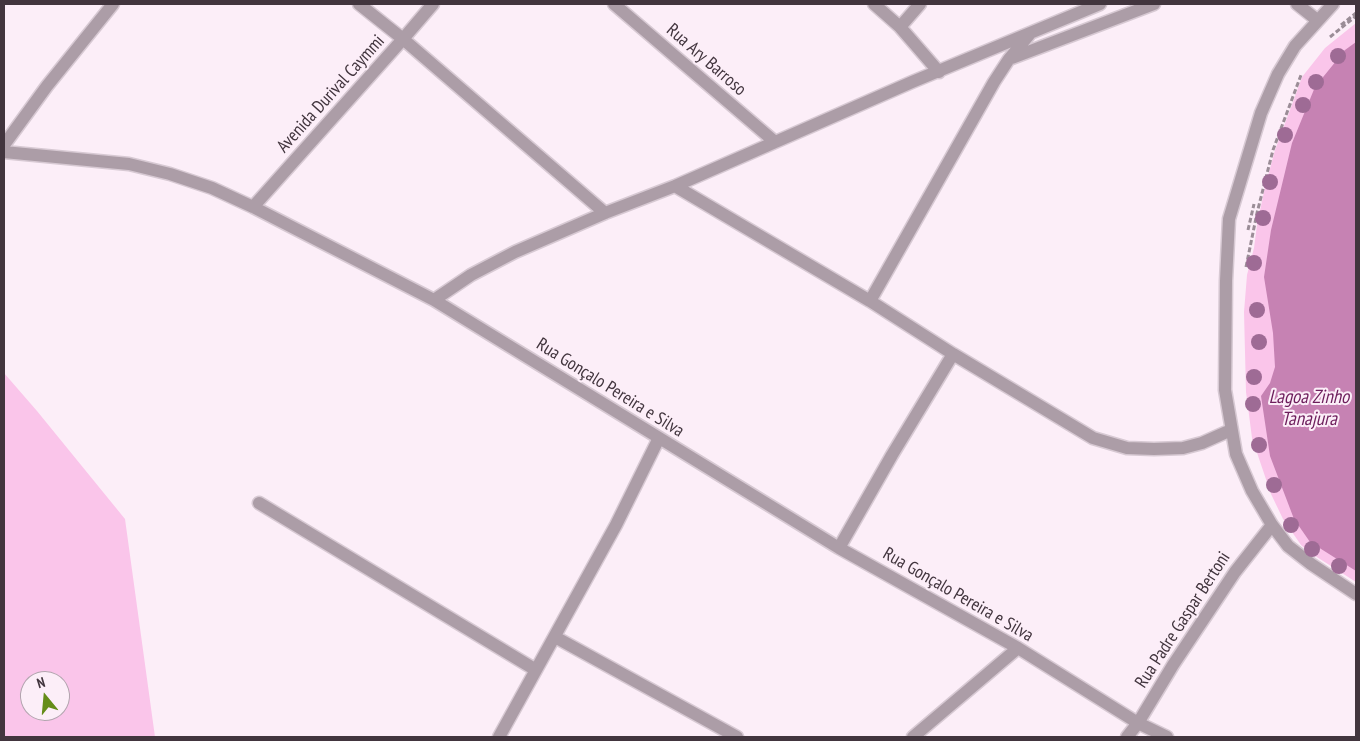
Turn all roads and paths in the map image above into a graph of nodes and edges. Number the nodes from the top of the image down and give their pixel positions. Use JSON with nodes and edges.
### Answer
{"nodes":[{"id":1,"x":113,"y":4,"type":"edge"},
{"id":2,"x":359,"y":4,"type":"edge"},
{"id":3,"x":433,"y":4,"type":"edge"},
{"id":4,"x":614,"y":4,"type":"edge"},
{"id":5,"x":874,"y":4,"type":"edge"},
{"id":6,"x":920,"y":4,"type":"edge"},
{"id":7,"x":1100,"y":4,"type":"edge"},
{"id":8,"x":1154,"y":4,"type":"edge"},
{"id":9,"x":1297,"y":4,"type":"edge"},
{"id":10,"x":1333,"y":4,"type":"edge"},
{"id":11,"x":1356,"y":15,"type":"edge"},
{"id":12,"x":1317,"y":20,"type":"junction"},
{"id":13,"x":900,"y":27,"type":"junction"},
{"id":14,"x":1031,"y":33,"type":"junction"},
{"id":15,"x":1327,"y":38,"type":"dead end"},
{"id":16,"x":403,"y":39,"type":"junction"},
{"id":17,"x":1009,"y":59,"type":"junction"},
{"id":18,"x":939,"y":72,"type":"junction"},
{"id":19,"x":775,"y":142,"type":"junction"},
{"id":20,"x":4,"y":145,"type":"edge"},
{"id":21,"x":4,"y":152,"type":"edge"},
{"id":22,"x":1262,"y":174,"type":"dead end"},
{"id":23,"x":675,"y":186,"type":"junction"},
{"id":24,"x":1257,"y":194,"type":"dead end"},
{"id":25,"x":253,"y":207,"type":"junction"},
{"id":26,"x":605,"y":213,"type":"junction"},
{"id":27,"x":1247,"y":236,"type":"dead end"},
{"id":28,"x":1246,"y":243,"type":"dead end"},
{"id":29,"x":1243,"y":257,"type":"dead end"},
{"id":30,"x":1246,"y":272,"type":"dead end"},
{"id":31,"x":434,"y":300,"type":"junction"},
{"id":32,"x":870,"y":301,"type":"junction"},
{"id":33,"x":953,"y":354,"type":"junction"},
{"id":34,"x":1231,"y":430,"type":"junction"},
{"id":35,"x":659,"y":438,"type":"junction"},
{"id":36,"x":260,"y":503,"type":"dead end"},
{"id":37,"x":1272,"y":525,"type":"junction"},
{"id":38,"x":839,"y":548,"type":"junction"},
{"id":39,"x":1356,"y":594,"type":"edge"},
{"id":40,"x":555,"y":637,"type":"junction"},
{"id":41,"x":1018,"y":648,"type":"junction"},
{"id":42,"x":536,"y":670,"type":"junction"},
{"id":43,"x":1138,"y":723,"type":"junction"},
{"id":44,"x":499,"y":737,"type":"edge"},
{"id":45,"x":737,"y":737,"type":"edge"},
{"id":46,"x":913,"y":737,"type":"edge"},
{"id":47,"x":1127,"y":737,"type":"edge"},
{"id":48,"x":1167,"y":737,"type":"edge"}],
"edges":[{"from":1,"to":20,"type":"street"},
{"from":2,"to":16,"type":"street"},
{"from":3,"to":16,"type":"street","name":"Avenida Durival Caymmi"},
{"from":4,"to":19,"type":"street","name":"Rua Ary Barroso"},
{"from":5,"to":13,"type":"street"},
{"from":6,"to":13,"type":"street"},
{"from":7,"to":14,"type":"street"},
{"from":8,"to":17,"type":"street"},
{"from":9,"to":12,"type":"street"},
{"from":10,"to":12,"type":"street"},
{"from":11,"to":15,"type":"path"},
{"from":12,"to":34,"type":"street"},
{"from":13,"to":18,"type":"street"},
{"from":14,"to":17,"type":"street"},
{"from":14,"to":18,"type":"street"},
{"from":16,"to":25,"type":"street","name":"Avenida Durival Caymmi"},
{"from":16,"to":26,"type":"street"},
{"from":17,"to":32,"type":"street"},
{"from":18,"to":19,"type":"street"},
{"from":19,"to":23,"type":"street"},
{"from":21,"to":25,"type":"street","name":"Rua Gonçalo Pereira e Silva"},
{"from":22,"to":30,"type":"path"},
{"from":23,"to":26,"type":"street"},
{"from":23,"to":32,"type":"street"},
{"from":24,"to":27,"type":"path"},
{"from":25,"to":31,"type":"street","name":"Rua Gonçalo Pereira e Silva"},
{"from":26,"to":31,"type":"street"},
{"from":28,"to":29,"type":"path"},
{"from":31,"to":35,"type":"street","name":"Rua Gonçalo Pereira e Silva"},
{"from":32,"to":33,"type":"street"},
{"from":33,"to":34,"type":"street"},
{"from":33,"to":38,"type":"street"},
{"from":34,"to":37,"type":"street"},
{"from":35,"to":38,"type":"street","name":"Rua Gonçalo Pereira e Silva"},
{"from":35,"to":40,"type":"street"},
{"from":36,"to":42,"type":"street"},
{"from":37,"to":39,"type":"street"},
{"from":37,"to":43,"type":"street","name":"Rua Padre Gaspar Bertoni"},
{"from":38,"to":41,"type":"street","name":"Rua Gonçalo Pereira e Silva"},
{"from":40,"to":42,"type":"street"},
{"from":40,"to":45,"type":"street"},
{"from":41,"to":43,"type":"street","name":"Rua Gonçalo Pereira e Silva"},
{"from":41,"to":46,"type":"street"},
{"from":42,"to":44,"type":"street"},
{"from":43,"to":47,"type":"street","name":"Rua Padre Gaspar Bertoni"},
{"from":43,"to":48,"type":"street","name":"Rua Gonçalo Pereira e Silva"}]}
